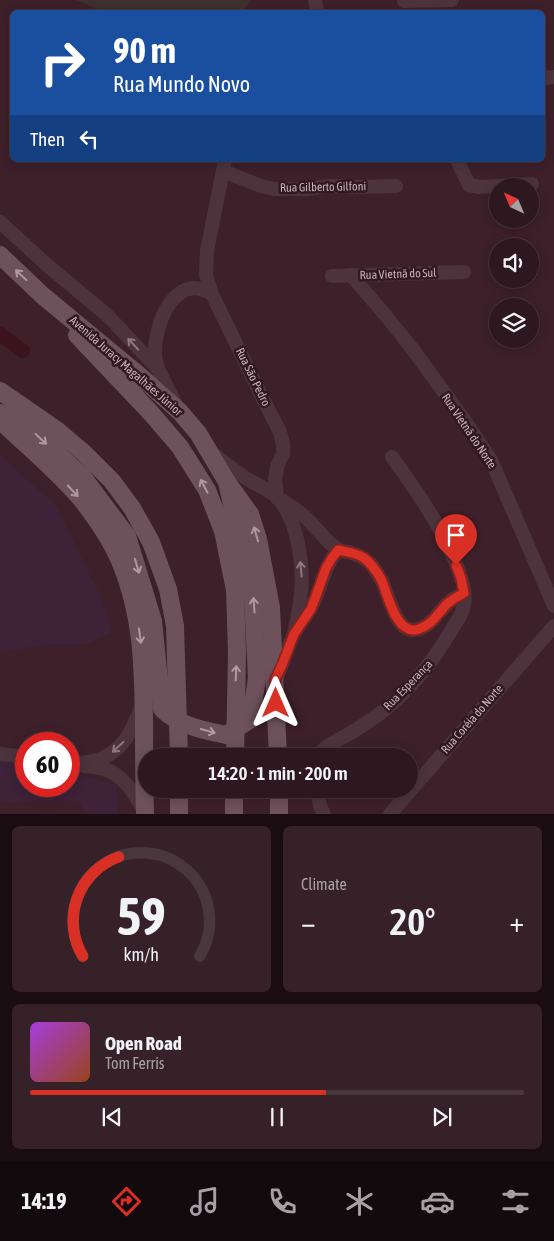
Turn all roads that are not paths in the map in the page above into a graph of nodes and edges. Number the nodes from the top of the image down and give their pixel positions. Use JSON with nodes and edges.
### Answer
{"nodes":[{"id":1,"x":452,"y":0,"type":"edge"},
{"id":2,"x":406,"y":5,"type":"edge"},
{"id":3,"x":458,"y":162,"type":"edge"},
{"id":4,"x":224,"y":166,"type":"edge"},
{"id":5,"x":396,"y":186,"type":"dead end"},
{"id":6,"x":489,"y":186,"type":"edge"},
{"id":7,"x":0,"y":222,"type":"edge"},
{"id":8,"x":0,"y":255,"type":"edge"},
{"id":9,"x":464,"y":272,"type":"dead end"},
{"id":10,"x":351,"y":275,"type":"junction"},
{"id":11,"x":332,"y":276,"type":"dead end"},
{"id":12,"x":212,"y":294,"type":"junction"},
{"id":13,"x":42,"y":295,"type":"junction"},
{"id":14,"x":158,"y":369,"type":"junction"},
{"id":15,"x":0,"y":391,"type":"edge"},
{"id":16,"x":180,"y":412,"type":"junction"},
{"id":17,"x":0,"y":413,"type":"edge"},
{"id":18,"x":0,"y":420,"type":"edge"},
{"id":19,"x":210,"y":451,"type":"junction"},
{"id":20,"x":392,"y":457,"type":"dead end"},
{"id":21,"x":279,"y":462,"type":"junction"},
{"id":22,"x":249,"y":480,"type":"junction"},
{"id":23,"x":227,"y":482,"type":"junction"},
{"id":24,"x":277,"y":498,"type":"junction"},
{"id":25,"x":338,"y":550,"type":"junction"},
{"id":26,"x":464,"y":593,"type":"junction"},
{"id":27,"x":554,"y":606,"type":"edge"},
{"id":28,"x":554,"y":626,"type":"edge"},
{"id":29,"x":294,"y":634,"type":"junction"},
{"id":30,"x":275,"y":680,"type":"junction"},
{"id":31,"x":144,"y":698,"type":"junction"},
{"id":32,"x":179,"y":748,"type":"edge"},
{"id":33,"x":235,"y":748,"type":"edge"},
{"id":34,"x":278,"y":748,"type":"edge"},
{"id":35,"x":326,"y":748,"type":"edge"},
{"id":36,"x":0,"y":754,"type":"edge"},
{"id":37,"x":15,"y":756,"type":"edge"},
{"id":38,"x":80,"y":763,"type":"edge"},
{"id":39,"x":80,"y":765,"type":"edge"},
{"id":40,"x":179,"y":798,"type":"edge"},
{"id":41,"x":234,"y":798,"type":"edge"},
{"id":42,"x":279,"y":798,"type":"edge"},
{"id":43,"x":318,"y":798,"type":"edge"},
{"id":44,"x":144,"y":812,"type":"edge"},
{"id":45,"x":179,"y":814,"type":"edge"},
{"id":46,"x":234,"y":814,"type":"edge"},
{"id":47,"x":279,"y":814,"type":"edge"},
{"id":48,"x":324,"y":814,"type":"edge"},
{"id":49,"x":390,"y":814,"type":"edge"}],
"edges":[{"from":1,"to":2,"type":"street"},
{"from":3,"to":6,"type":"street"},
{"from":4,"to":5,"type":"street","name":"Rua Gilberto Gilfoni"},
{"from":4,"to":12,"type":"street","name":"Rua São Pedro"},
{"from":14,"to":7,"type":"street","one_way":true},
{"from":13,"to":8,"type":"main road","name":"Avenida Juracy Magalhães Júnior","one_way":true},
{"from":9,"to":10,"type":"street","name":"Rua Vietnã do Sul"},
{"from":10,"to":11,"type":"street","name":"Rua Vietnã do Sul"},
{"from":10,"to":27,"type":"street","name":"Rua Vietnã do Norte"},
{"from":12,"to":14,"type":"street"},
{"from":12,"to":21,"type":"street","name":"Rua São Pedro"},
{"from":13,"to":16,"type":"main road","name":"Avenida Juracy Magalhães Júnior"},
{"from":33,"to":13,"type":"main road","name":"Avenida Juracy Magalhães Júnior","one_way":true},
{"from":14,"to":16,"type":"street"},
{"from":15,"to":32,"type":"main road"},
{"from":16,"to":19,"type":"main road","name":"Avenida Juracy Magalhães Júnior"},
{"from":17,"to":23,"type":"main road","one_way":true},
{"from":18,"to":31,"type":"main road","one_way":true},
{"from":19,"to":22,"type":"street"},
{"from":19,"to":23,"type":"main road","name":"Avenida Juracy Magalhães Júnior"},
{"from":20,"to":26,"type":"street","name":"Rua Esperança"},
{"from":21,"to":22,"type":"street"},
{"from":21,"to":24,"type":"street","name":"Rua São Pedro"},
{"from":22,"to":24,"type":"street"},
{"from":30,"to":23,"type":"main road","name":"Avenida Juracy Magalhães Júnior","one_way":true},
{"from":24,"to":25,"type":"street"},
{"from":29,"to":24,"type":"street","one_way":true},
{"from":25,"to":26,"type":"street"},
{"from":25,"to":29,"type":"street"},
{"from":26,"to":35,"type":"street","name":"Rua Esperança"},
{"from":28,"to":49,"type":"street","name":"Rua Coréia do Norte"},
{"from":29,"to":30,"type":"street"},
{"from":30,"to":34,"type":"main road","name":"Avenida Juracy Magalhães Júnior"},
{"from":31,"to":38,"type":"street","one_way":true},
{"from":31,"to":44,"type":"main road"},
{"from":36,"to":37,"type":"street"},
{"from":39,"to":44,"type":"street"},
{"from":40,"to":45,"type":"main road"},
{"from":41,"to":46,"type":"main road"},
{"from":42,"to":47,"type":"main road"},
{"from":43,"to":48,"type":"street"}]}
